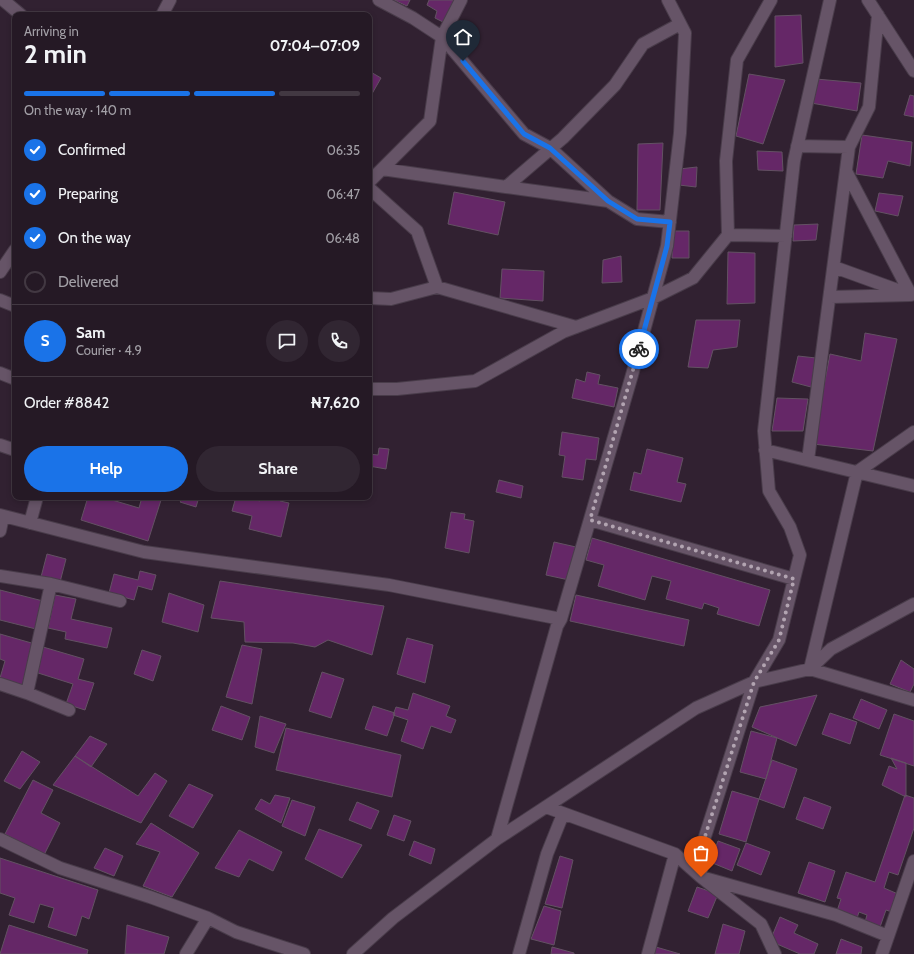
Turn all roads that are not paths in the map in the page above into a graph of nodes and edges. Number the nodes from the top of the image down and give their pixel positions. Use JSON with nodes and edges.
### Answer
{"nodes":[{"id":1,"x":3,"y":0,"type":"edge"},
{"id":2,"x":170,"y":0,"type":"edge"},
{"id":3,"x":379,"y":0,"type":"edge"},
{"id":4,"x":461,"y":0,"type":"edge"},
{"id":5,"x":668,"y":0,"type":"edge"},
{"id":6,"x":771,"y":0,"type":"edge"},
{"id":7,"x":830,"y":0,"type":"edge"},
{"id":8,"x":868,"y":0,"type":"edge"},
{"id":9,"x":18,"y":12,"type":"edge"},
{"id":10,"x":164,"y":12,"type":"edge"},
{"id":11,"x":878,"y":15,"type":"junction"},
{"id":12,"x":680,"y":24,"type":"junction"},
{"id":13,"x":442,"y":37,"type":"junction"},
{"id":14,"x":914,"y":71,"type":"edge"},
{"id":15,"x":797,"y":146,"type":"junction"},
{"id":16,"x":849,"y":147,"type":"junction"},
{"id":17,"x":550,"y":148,"type":"junction"},
{"id":18,"x":382,"y":169,"type":"junction"},
{"id":19,"x":846,"y":171,"type":"junction"},
{"id":20,"x":372,"y":179,"type":"edge"},
{"id":21,"x":506,"y":187,"type":"junction"},
{"id":22,"x":372,"y":191,"type":"edge"},
{"id":23,"x":608,"y":201,"type":"junction"},
{"id":24,"x":670,"y":222,"type":"junction"},
{"id":25,"x":728,"y":235,"type":"junction"},
{"id":26,"x":786,"y":236,"type":"junction"},
{"id":27,"x":12,"y":254,"type":"edge"},
{"id":28,"x":834,"y":267,"type":"junction"},
{"id":29,"x":0,"y":272,"type":"edge"},
{"id":30,"x":437,"y":287,"type":"junction"},
{"id":31,"x":913,"y":296,"type":"edge"},
{"id":32,"x":830,"y":297,"type":"junction"},
{"id":33,"x":372,"y":298,"type":"edge"},
{"id":34,"x":653,"y":298,"type":"junction"},
{"id":35,"x":0,"y":300,"type":"edge"},
{"id":36,"x":12,"y":305,"type":"edge"},
{"id":37,"x":576,"y":327,"type":"junction"},
{"id":38,"x":0,"y":373,"type":"edge"},
{"id":39,"x":12,"y":378,"type":"edge"},
{"id":40,"x":372,"y":389,"type":"edge"},
{"id":41,"x":914,"y":432,"type":"edge"},
{"id":42,"x":0,"y":445,"type":"edge"},
{"id":43,"x":12,"y":449,"type":"edge"},
{"id":44,"x":766,"y":450,"type":"junction"},
{"id":45,"x":808,"y":460,"type":"junction"},
{"id":46,"x":857,"y":472,"type":"junction"},
{"id":47,"x":914,"y":486,"type":"edge"},
{"id":48,"x":36,"y":500,"type":"edge"},
{"id":49,"x":2,"y":516,"type":"edge"},
{"id":50,"x":590,"y":520,"type":"junction"},
{"id":51,"x":30,"y":523,"type":"junction"},
{"id":52,"x":0,"y":531,"type":"edge"},
{"id":53,"x":0,"y":576,"type":"edge"},
{"id":54,"x":794,"y":579,"type":"junction"},
{"id":55,"x":51,"y":584,"type":"junction"},
{"id":56,"x":120,"y":601,"type":"dead end"},
{"id":57,"x":914,"y":604,"type":"edge"},
{"id":58,"x":561,"y":619,"type":"junction"},
{"id":59,"x":810,"y":669,"type":"junction"},
{"id":60,"x":754,"y":682,"type":"junction"},
{"id":61,"x":0,"y":684,"type":"edge"},
{"id":62,"x":27,"y":693,"type":"junction"},
{"id":63,"x":914,"y":700,"type":"edge"},
{"id":64,"x":69,"y":710,"type":"dead end"},
{"id":65,"x":546,"y":807,"type":"junction"},
{"id":66,"x":563,"y":814,"type":"junction"},
{"id":67,"x":0,"y":839,"type":"edge"},
{"id":68,"x":497,"y":839,"type":"junction"},
{"id":69,"x":675,"y":854,"type":"junction"},
{"id":70,"x":914,"y":861,"type":"edge"},
{"id":71,"x":701,"y":877,"type":"junction"},
{"id":72,"x":208,"y":918,"type":"junction"},
{"id":73,"x":888,"y":936,"type":"junction"},
{"id":74,"x":186,"y":954,"type":"edge"},
{"id":75,"x":304,"y":954,"type":"edge"},
{"id":76,"x":353,"y":954,"type":"edge"},
{"id":77,"x":518,"y":954,"type":"edge"},
{"id":78,"x":648,"y":954,"type":"edge"},
{"id":79,"x":775,"y":954,"type":"edge"},
{"id":80,"x":882,"y":954,"type":"edge"}],
"edges":[{"from":1,"to":9,"type":"street"},
{"from":2,"to":10,"type":"street"},
{"from":3,"to":13,"type":"street"},
{"from":4,"to":13,"type":"street"},
{"from":5,"to":12,"type":"street"},
{"from":6,"to":25,"type":"street"},
{"from":7,"to":15,"type":"street"},
{"from":8,"to":11,"type":"street"},
{"from":11,"to":14,"type":"street"},
{"from":11,"to":16,"type":"street"},
{"from":12,"to":17,"type":"street"},
{"from":12,"to":24,"type":"street"},
{"from":13,"to":17,"type":"street"},
{"from":13,"to":18,"type":"street"},
{"from":15,"to":16,"type":"street"},
{"from":15,"to":26,"type":"street"},
{"from":16,"to":19,"type":"street"},
{"from":17,"to":21,"type":"street"},
{"from":17,"to":23,"type":"street"},
{"from":18,"to":20,"type":"street"},
{"from":18,"to":21,"type":"street"},
{"from":19,"to":28,"type":"street"},
{"from":19,"to":31,"type":"street"},
{"from":21,"to":23,"type":"street"},
{"from":22,"to":30,"type":"street"},
{"from":23,"to":24,"type":"street"},
{"from":24,"to":34,"type":"street"},
{"from":25,"to":26,"type":"street"},
{"from":25,"to":34,"type":"street"},
{"from":26,"to":44,"type":"street"},
{"from":27,"to":29,"type":"street"},
{"from":28,"to":31,"type":"street"},
{"from":28,"to":32,"type":"street"},
{"from":30,"to":33,"type":"street"},
{"from":30,"to":37,"type":"street"},
{"from":31,"to":32,"type":"street"},
{"from":32,"to":45,"type":"street"},
{"from":34,"to":37,"type":"street"},
{"from":34,"to":50,"type":"street"},
{"from":35,"to":36,"type":"street"},
{"from":37,"to":40,"type":"street"},
{"from":38,"to":39,"type":"street"},
{"from":41,"to":46,"type":"street"},
{"from":42,"to":43,"type":"street"},
{"from":44,"to":45,"type":"street"},
{"from":44,"to":54,"type":"street"},
{"from":45,"to":46,"type":"street"},
{"from":46,"to":47,"type":"street"},
{"from":46,"to":59,"type":"street"},
{"from":48,"to":51,"type":"street"},
{"from":49,"to":51,"type":"street"},
{"from":49,"to":52,"type":"street"},
{"from":50,"to":54,"type":"street"},
{"from":50,"to":58,"type":"street"},
{"from":51,"to":58,"type":"street"},
{"from":53,"to":55,"type":"street"},
{"from":54,"to":60,"type":"street"},
{"from":55,"to":56,"type":"street"},
{"from":55,"to":62,"type":"street"},
{"from":57,"to":59,"type":"street"},
{"from":58,"to":68,"type":"street"},
{"from":59,"to":60,"type":"street"},
{"from":59,"to":63,"type":"street"},
{"from":60,"to":65,"type":"street"},
{"from":60,"to":71,"type":"street"},
{"from":61,"to":62,"type":"street"},
{"from":62,"to":64,"type":"street"},
{"from":65,"to":66,"type":"street"},
{"from":65,"to":68,"type":"street"},
{"from":66,"to":69,"type":"street"},
{"from":66,"to":77,"type":"street"},
{"from":67,"to":72,"type":"street"},
{"from":68,"to":76,"type":"street"},
{"from":69,"to":71,"type":"street"},
{"from":69,"to":78,"type":"street"},
{"from":70,"to":73,"type":"street"},
{"from":71,"to":73,"type":"street"},
{"from":71,"to":79,"type":"street"},
{"from":72,"to":74,"type":"street"},
{"from":72,"to":75,"type":"street"},
{"from":73,"to":80,"type":"street"}]}
